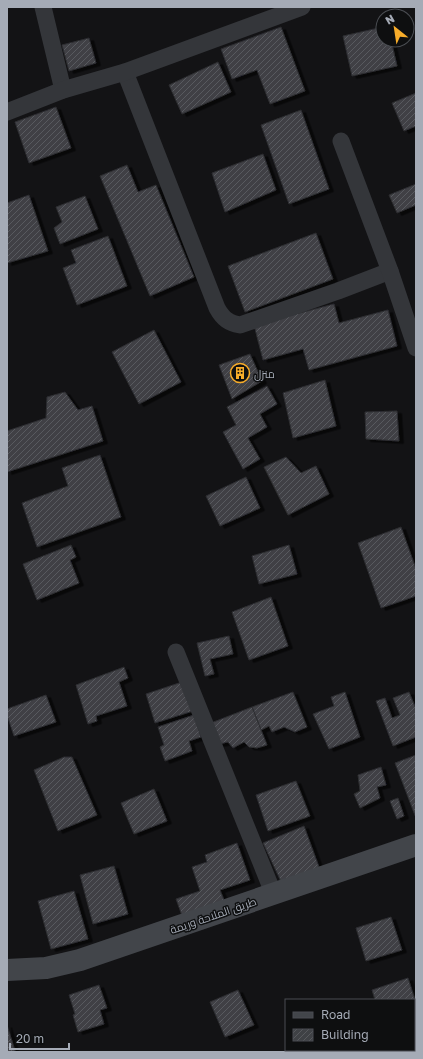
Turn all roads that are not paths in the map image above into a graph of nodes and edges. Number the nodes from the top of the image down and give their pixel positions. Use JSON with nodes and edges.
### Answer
{"nodes":[{"id":1,"x":43,"y":7,"type":"edge"},
{"id":2,"x":302,"y":7,"type":"edge"},
{"id":3,"x":125,"y":72,"type":"junction"},
{"id":4,"x":63,"y":90,"type":"junction"},
{"id":5,"x":7,"y":112,"type":"edge"},
{"id":6,"x":341,"y":141,"type":"dead end"},
{"id":7,"x":390,"y":271,"type":"junction"},
{"id":8,"x":416,"y":348,"type":"edge"},
{"id":9,"x":176,"y":652,"type":"dead end"},
{"id":10,"x":416,"y":845,"type":"edge"},
{"id":11,"x":274,"y":895,"type":"junction"},
{"id":12,"x":7,"y":970,"type":"edge"}],
"edges":[{"from":1,"to":4,"type":"street"},
{"from":2,"to":3,"type":"street"},
{"from":3,"to":4,"type":"street"},
{"from":3,"to":7,"type":"street"},
{"from":4,"to":5,"type":"street"},
{"from":6,"to":7,"type":"street"},
{"from":7,"to":8,"type":"street"},
{"from":9,"to":11,"type":"street"},
{"from":10,"to":11,"type":"street","name":"طريق الملاحة وريمة"},
{"from":11,"to":12,"type":"street","name":"طريق الملاحة وريمة"}]}
